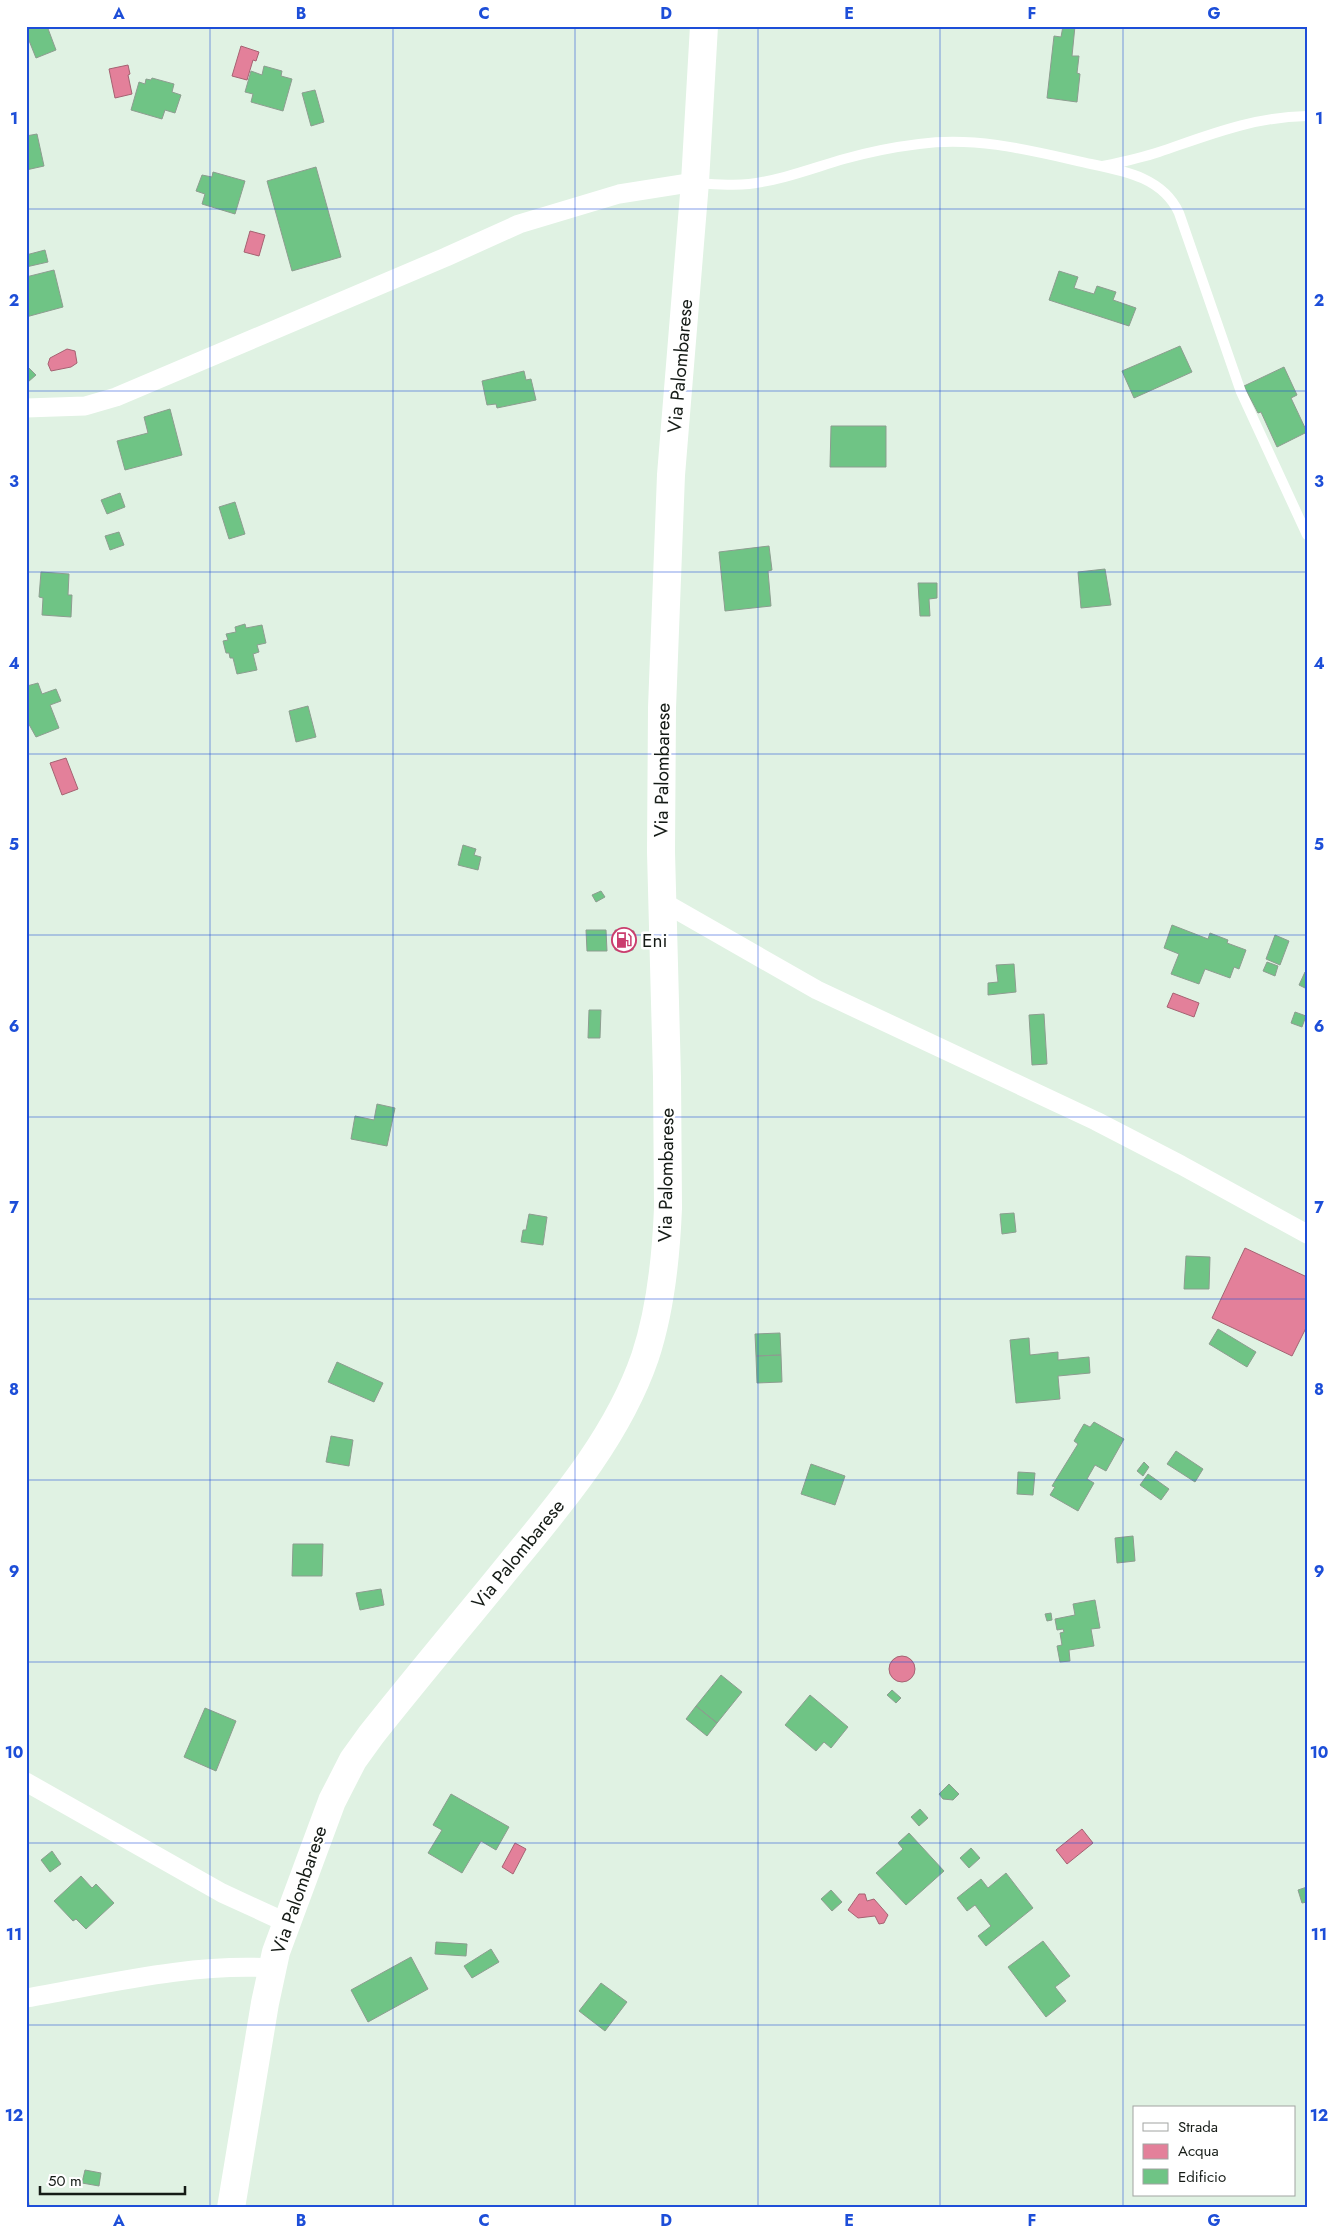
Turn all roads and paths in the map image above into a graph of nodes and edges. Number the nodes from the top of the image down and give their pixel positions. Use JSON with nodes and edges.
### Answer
{"nodes":[{"id":1,"x":704,"y":26,"type":"edge"},
{"id":2,"x":1307,"y":116,"type":"edge"},
{"id":3,"x":1102,"y":166,"type":"junction"},
{"id":4,"x":695,"y":182,"type":"junction"},
{"id":5,"x":26,"y":408,"type":"edge"},
{"id":6,"x":1307,"y":535,"type":"edge"},
{"id":7,"x":663,"y":902,"type":"junction"},
{"id":8,"x":1307,"y":1234,"type":"edge"},
{"id":9,"x":26,"y":1782,"type":"edge"},
{"id":10,"x":286,"y":1922,"type":"junction"},
{"id":11,"x":272,"y":1968,"type":"junction"},
{"id":12,"x":26,"y":1998,"type":"edge"},
{"id":13,"x":231,"y":2208,"type":"edge"}],
"edges":[{"from":1,"to":4,"type":"main road","name":"Via Palombarese"},
{"from":2,"to":3,"type":"lane"},
{"from":3,"to":4,"type":"lane"},
{"from":3,"to":6,"type":"lane"},
{"from":4,"to":5,"type":"street"},
{"from":4,"to":7,"type":"main road","name":"Via Palombarese"},
{"from":7,"to":8,"type":"street"},
{"from":7,"to":10,"type":"main road","name":"Via Palombarese"},
{"from":9,"to":10,"type":"street"},
{"from":10,"to":11,"type":"main road","name":"Via Palombarese"},
{"from":11,"to":12,"type":"street"},
{"from":11,"to":13,"type":"main road","name":"Via Palombarese"}]}
